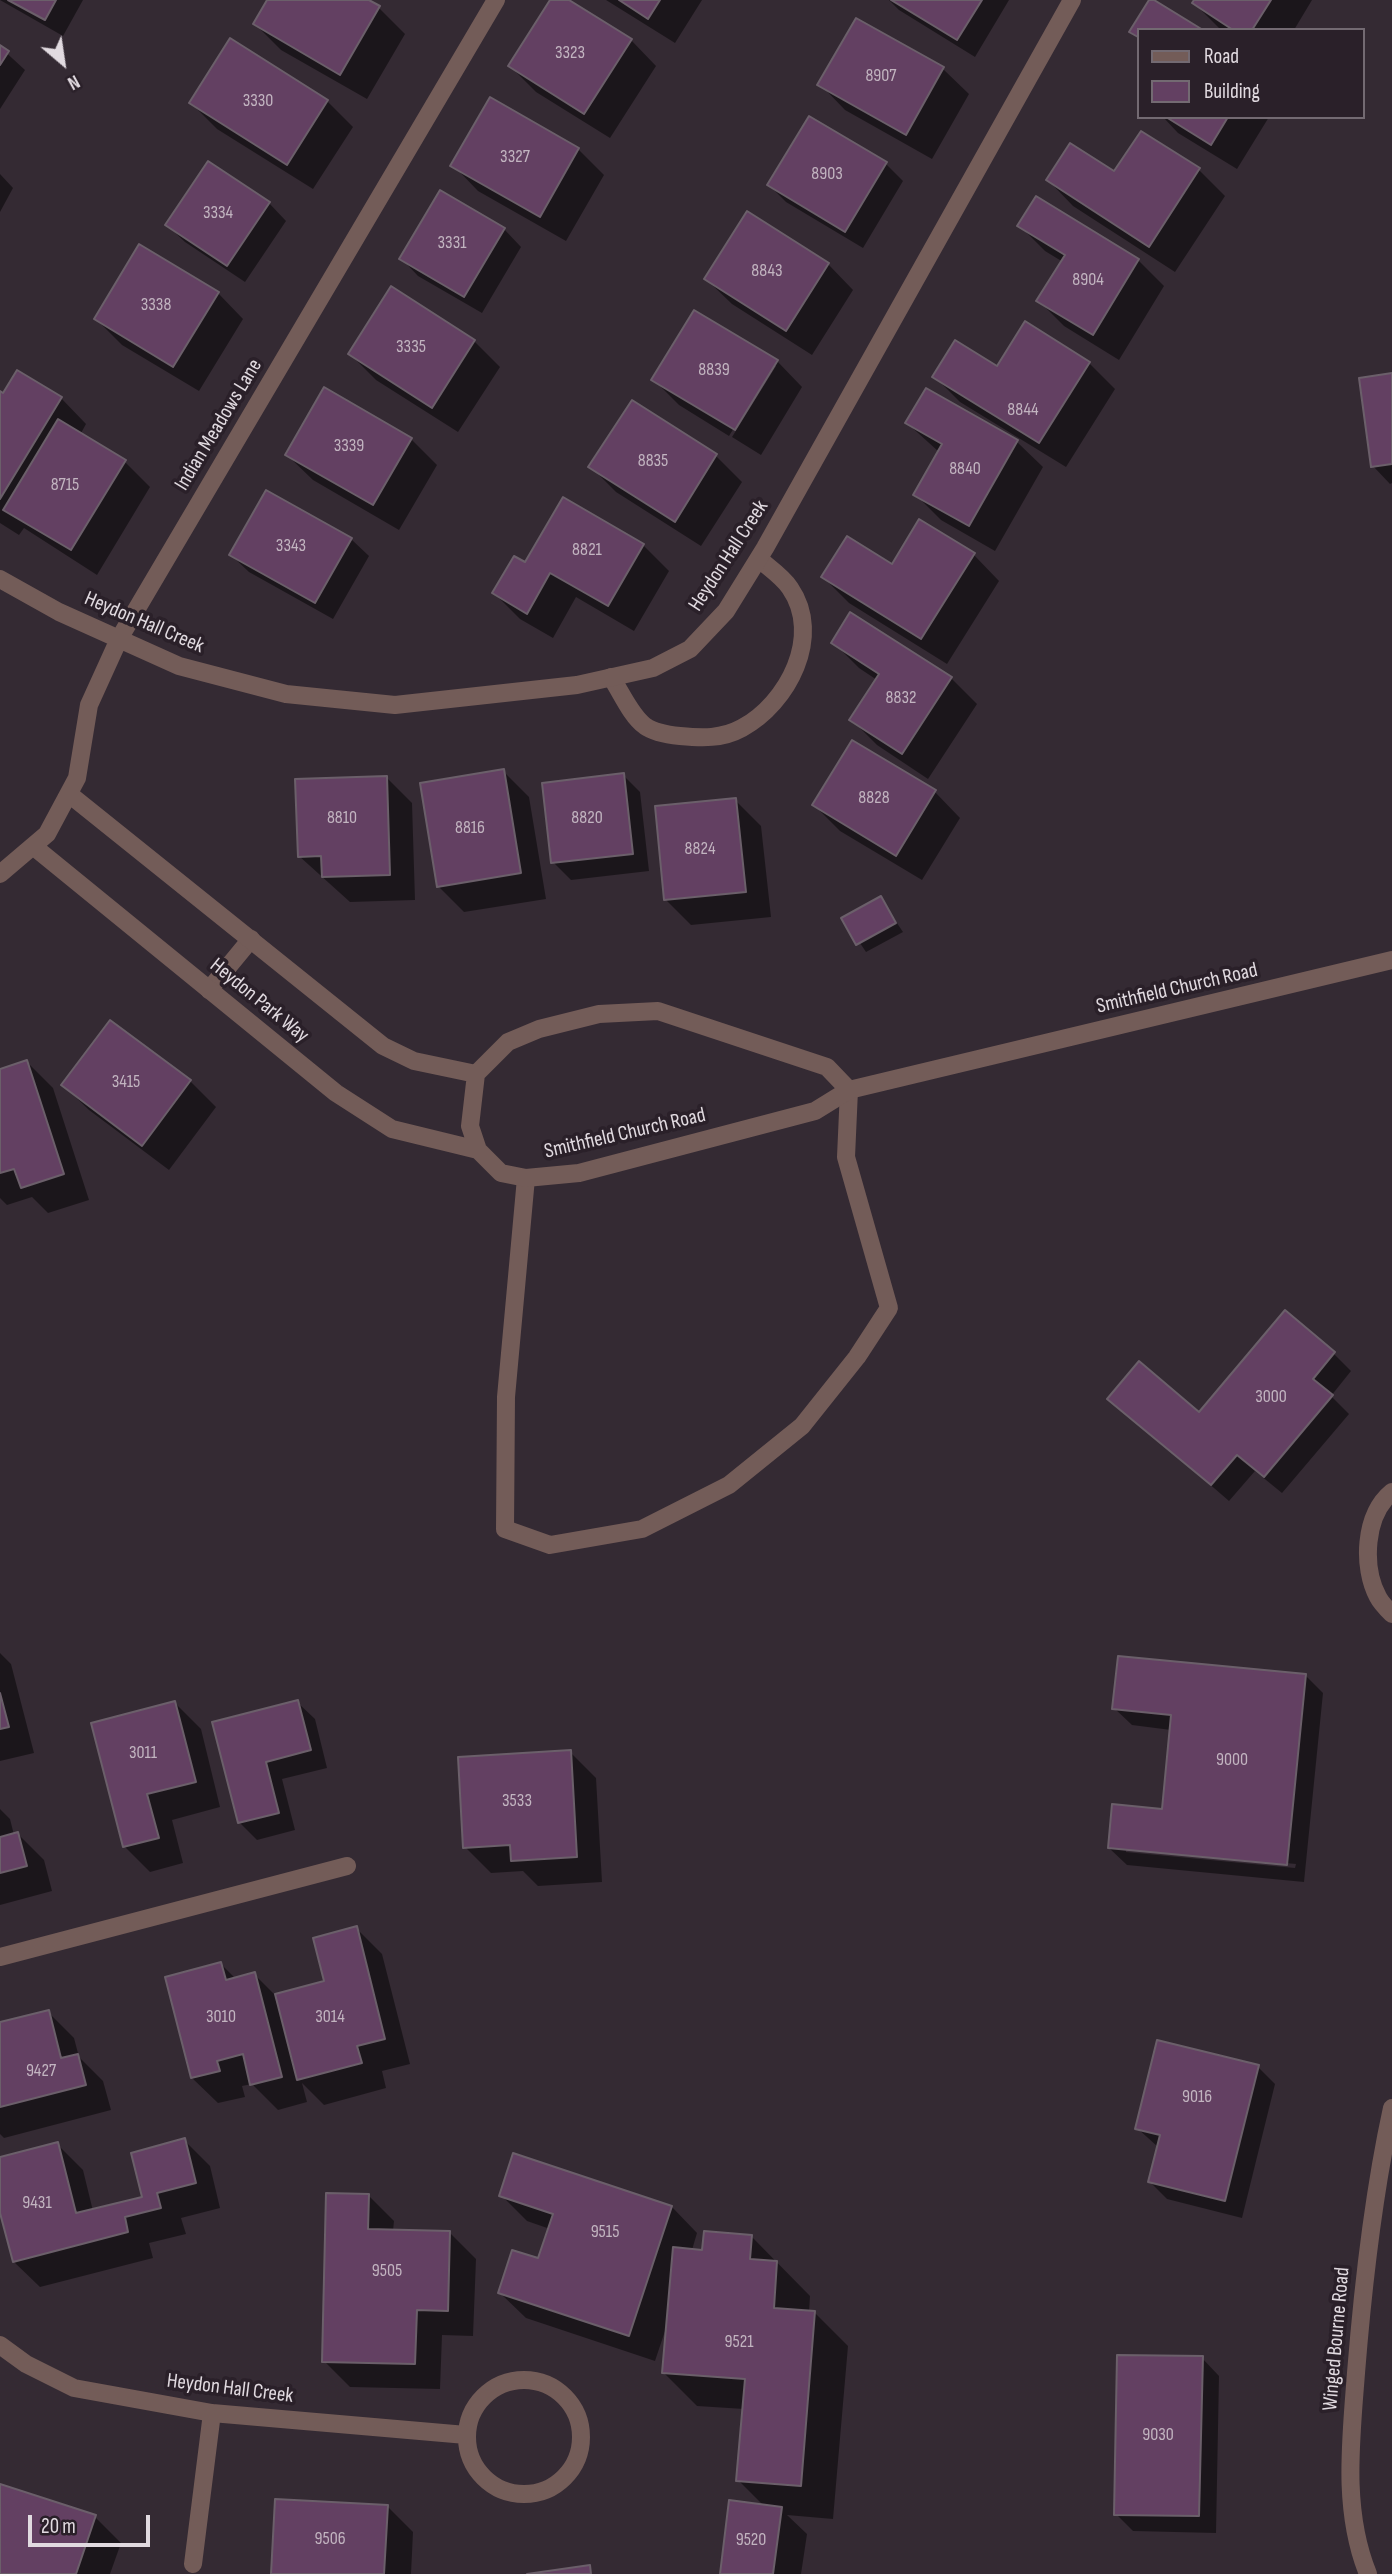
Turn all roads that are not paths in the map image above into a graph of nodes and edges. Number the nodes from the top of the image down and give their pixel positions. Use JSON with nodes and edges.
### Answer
{"nodes":[{"id":1,"x":496,"y":0,"type":"edge"},
{"id":2,"x":1072,"y":0,"type":"edge"},
{"id":3,"x":759,"y":559,"type":"junction"},
{"id":4,"x":0,"y":579,"type":"edge"},
{"id":5,"x":119,"y":639,"type":"junction"},
{"id":6,"x":611,"y":677,"type":"junction"},
{"id":7,"x":69,"y":794,"type":"junction"},
{"id":8,"x":33,"y":846,"type":"junction"},
{"id":9,"x":0,"y":874,"type":"edge"},
{"id":10,"x":251,"y":939,"type":"junction"},
{"id":11,"x":1392,"y":960,"type":"edge"},
{"id":12,"x":209,"y":990,"type":"junction"},
{"id":13,"x":477,"y":1074,"type":"junction"},
{"id":14,"x":849,"y":1090,"type":"junction"},
{"id":15,"x":478,"y":1150,"type":"junction"},
{"id":16,"x":526,"y":1178,"type":"junction"},
{"id":17,"x":1392,"y":1492,"type":"edge"},
{"id":18,"x":1392,"y":1614,"type":"edge"},
{"id":19,"x":347,"y":1867,"type":"dead end"},
{"id":20,"x":0,"y":1957,"type":"edge"},
{"id":21,"x":1392,"y":2108,"type":"edge"},
{"id":22,"x":0,"y":2345,"type":"edge"},
{"id":23,"x":212,"y":2413,"type":"junction"},
{"id":24,"x":467,"y":2435,"type":"junction"},
{"id":25,"x":192,"y":2564,"type":"dead end"},
{"id":26,"x":1367,"y":2574,"type":"edge"}],
"edges":[{"from":1,"to":5,"type":"street","name":"Indian Meadows Lane"},
{"from":2,"to":3,"type":"street","name":"Heydon Hall Creek"},
{"from":3,"to":6,"type":"street","name":"Heydon Hall Creek"},
{"from":3,"to":6,"type":"street"},
{"from":4,"to":5,"type":"street","name":"Heydon Hall Creek"},
{"from":5,"to":6,"type":"street","name":"Heydon Hall Creek"},
{"from":5,"to":7,"type":"street","name":"Indian Meadows Lane"},
{"from":7,"to":8,"type":"street","name":"Indian Meadows Lane"},
{"from":7,"to":10,"type":"street","name":"Heydon Park Way"},
{"from":8,"to":9,"type":"street","name":"Indian Meadows Lane"},
{"from":8,"to":12,"type":"street","name":"Heydon Park Way"},
{"from":10,"to":12,"type":"street"},
{"from":10,"to":13,"type":"street","name":"Heydon Park Way"},
{"from":11,"to":14,"type":"street","name":"Smithfield Church Road"},
{"from":12,"to":15,"type":"street","name":"Heydon Park Way"},
{"from":13,"to":14,"type":"street"},
{"from":13,"to":15,"type":"street"},
{"from":14,"to":16,"type":"street","name":"Smithfield Church Road"},
{"from":14,"to":16,"type":"street"},
{"from":15,"to":16,"type":"street","name":"Smithfield Church Road"},
{"from":17,"to":18,"type":"street"},
{"from":19,"to":20,"type":"street"},
{"from":21,"to":26,"type":"street","name":"Winged Bourne Road"},
{"from":22,"to":23,"type":"street","name":"Heydon Hall Creek"},
{"from":23,"to":24,"type":"street","name":"Heydon Hall Creek"},
{"from":23,"to":25,"type":"street"},
{"from":24,"to":24,"type":"street"}]}
